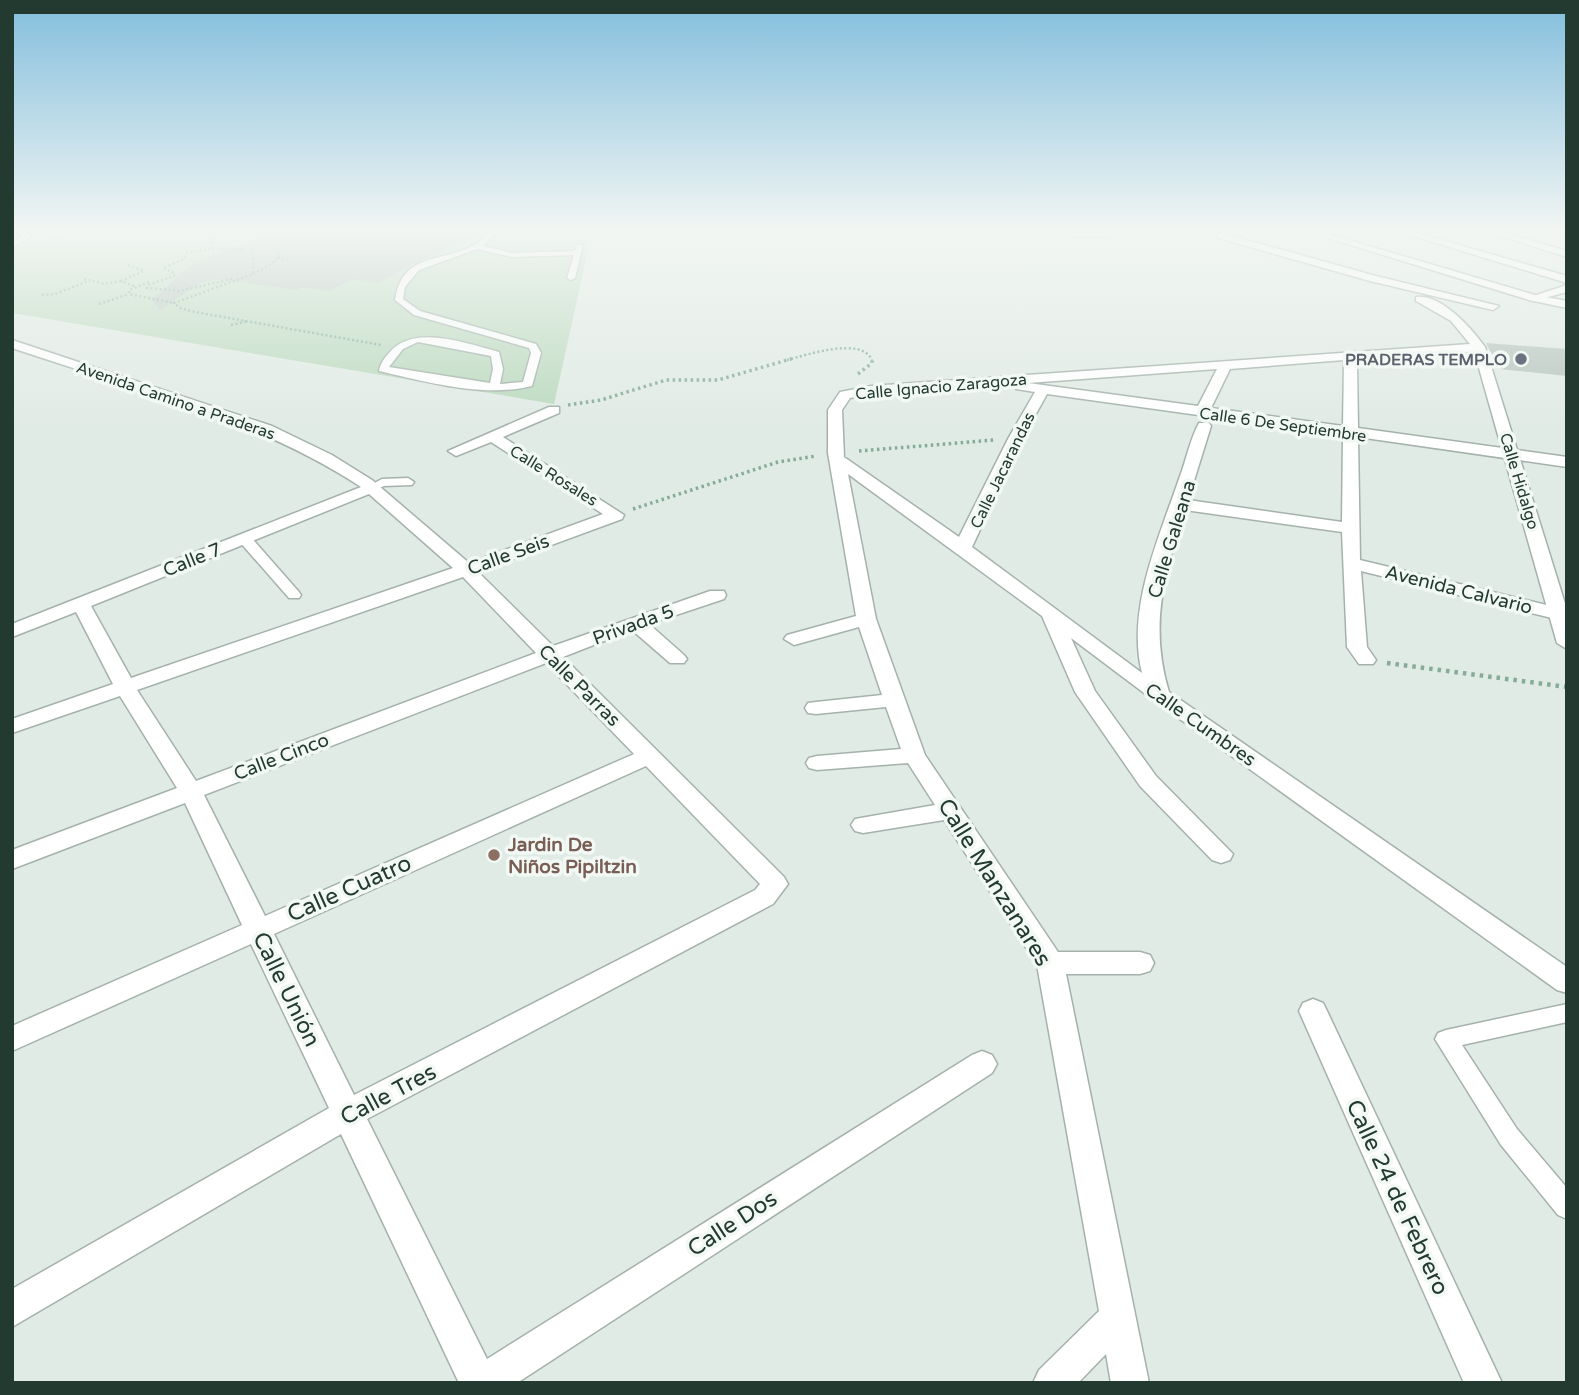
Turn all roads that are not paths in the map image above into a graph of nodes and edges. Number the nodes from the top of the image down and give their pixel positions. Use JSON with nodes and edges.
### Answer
{"nodes":[{"id":1,"x":399,"y":297,"type":"edge"},
{"id":2,"x":1415,"y":297,"type":"edge"},
{"id":3,"x":1454,"y":297,"type":"edge"},
{"id":4,"x":1527,"y":297,"type":"edge"},
{"id":5,"x":1539,"y":297,"type":"edge"},
{"id":6,"x":1533,"y":299,"type":"junction"},
{"id":7,"x":433,"y":305,"type":"dead end"},
{"id":8,"x":1567,"y":305,"type":"edge"},
{"id":9,"x":1493,"y":306,"type":"dead end"},
{"id":10,"x":417,"y":313,"type":"junction"},
{"id":11,"x":12,"y":344,"type":"edge"},
{"id":12,"x":1479,"y":347,"type":"junction"},
{"id":13,"x":1350,"y":358,"type":"junction"},
{"id":14,"x":1225,"y":366,"type":"junction"},
{"id":15,"x":1000,"y":381,"type":"junction"},
{"id":16,"x":494,"y":387,"type":"junction"},
{"id":17,"x":1042,"y":391,"type":"junction"},
{"id":18,"x":845,"y":395,"type":"joint"},
{"id":19,"x":554,"y":410,"type":"road end"},
{"id":20,"x":1203,"y":420,"type":"junction"},
{"id":21,"x":1350,"y":433,"type":"junction"},
{"id":22,"x":492,"y":436,"type":"junction"},
{"id":23,"x":456,"y":451,"type":"dead end"},
{"id":24,"x":1512,"y":455,"type":"junction"},
{"id":25,"x":837,"y":456,"type":"junction"},
{"id":26,"x":1567,"y":463,"type":"edge"},
{"id":27,"x":408,"y":482,"type":"dead end"},
{"id":28,"x":371,"y":488,"type":"junction"},
{"id":29,"x":1179,"y":505,"type":"junction"},
{"id":30,"x":616,"y":515,"type":"joint"},
{"id":31,"x":1351,"y":528,"type":"junction"},
{"id":32,"x":244,"y":538,"type":"junction"},
{"id":33,"x":963,"y":548,"type":"junction"},
{"id":34,"x":1352,"y":563,"type":"junction"},
{"id":35,"x":466,"y":570,"type":"junction"},
{"id":36,"x":294,"y":595,"type":"dead end"},
{"id":37,"x":717,"y":595,"type":"dead end"},
{"id":38,"x":81,"y":604,"type":"junction"},
{"id":39,"x":1051,"y":613,"type":"junction"},
{"id":40,"x":1564,"y":615,"type":"edge"},
{"id":41,"x":866,"y":619,"type":"junction"},
{"id":42,"x":635,"y":622,"type":"junction"},
{"id":43,"x":12,"y":631,"type":"edge"},
{"id":44,"x":794,"y":639,"type":"dead end"},
{"id":45,"x":1567,"y":643,"type":"edge"},
{"id":46,"x":550,"y":656,"type":"junction"},
{"id":47,"x":677,"y":659,"type":"dead end"},
{"id":48,"x":1366,"y":660,"type":"road end"},
{"id":49,"x":125,"y":687,"type":"junction"},
{"id":50,"x":1159,"y":695,"type":"junction"},
{"id":51,"x":893,"y":700,"type":"junction"},
{"id":52,"x":816,"y":708,"type":"dead end"},
{"id":53,"x":12,"y":726,"type":"edge"},
{"id":54,"x":914,"y":755,"type":"junction"},
{"id":55,"x":649,"y":756,"type":"junction"},
{"id":56,"x":817,"y":763,"type":"dead end"},
{"id":57,"x":190,"y":790,"type":"junction"},
{"id":58,"x":950,"y":811,"type":"junction"},
{"id":59,"x":863,"y":825,"type":"dead end"},
{"id":60,"x":1221,"y":854,"type":"dead end"},
{"id":61,"x":12,"y":860,"type":"edge"},
{"id":62,"x":772,"y":891,"type":"joint"},
{"id":63,"x":258,"y":928,"type":"junction"},
{"id":64,"x":1140,"y":962,"type":"dead end"},
{"id":65,"x":1050,"y":963,"type":"junction"},
{"id":66,"x":1567,"y":982,"type":"edge"},
{"id":67,"x":1313,"y":1011,"type":"dead end"},
{"id":68,"x":1567,"y":1013,"type":"edge"},
{"id":69,"x":12,"y":1038,"type":"edge"},
{"id":70,"x":982,"y":1064,"type":"dead end"},
{"id":71,"x":347,"y":1114,"type":"junction"},
{"id":72,"x":1567,"y":1207,"type":"edge"},
{"id":73,"x":12,"y":1309,"type":"edge"},
{"id":74,"x":1119,"y":1316,"type":"junction"},
{"id":75,"x":481,"y":1383,"type":"edge"},
{"id":76,"x":1052,"y":1383,"type":"edge"},
{"id":77,"x":1130,"y":1383,"type":"edge"},
{"id":78,"x":1483,"y":1383,"type":"edge"}],
"edges":[{"from":1,"to":10,"type":"lane"},
{"from":2,"to":12,"type":"street"},
{"from":3,"to":9,"type":"street"},
{"from":4,"to":6,"type":"street"},
{"from":5,"to":6,"type":"street"},
{"from":6,"to":8,"type":"street"},
{"from":7,"to":10,"type":"lane"},
{"from":10,"to":16,"type":"lane"},
{"from":11,"to":28,"type":"street","name":"Avenida Camino a Praderas"},
{"from":12,"to":13,"type":"street","name":"Calle Ignacio Zaragoza"},
{"from":12,"to":24,"type":"street","name":"Calle Hidalgo"},
{"from":13,"to":14,"type":"street","name":"Calle Ignacio Zaragoza"},
{"from":13,"to":21,"type":"street"},
{"from":14,"to":15,"type":"street","name":"Calle Ignacio Zaragoza"},
{"from":14,"to":20,"type":"street","name":"Calle Galeana"},
{"from":15,"to":17,"type":"street","name":"Calle 6 De Septiembre"},
{"from":15,"to":18,"type":"street","name":"Calle Ignacio Zaragoza"},
{"from":16,"to":16,"type":"lane"},
{"from":17,"to":20,"type":"street","name":"Calle 6 De Septiembre"},
{"from":17,"to":33,"type":"street","name":"Calle Jacarandas"},
{"from":18,"to":25,"type":"street","name":"Calle Manzanares"},
{"from":19,"to":22,"type":"street"},
{"from":20,"to":21,"type":"street","name":"Calle 6 De Septiembre"},
{"from":20,"to":29,"type":"street","name":"Calle Galeana"},
{"from":21,"to":24,"type":"street","name":"Calle 6 De Septiembre"},
{"from":21,"to":31,"type":"street"},
{"from":22,"to":23,"type":"street"},
{"from":22,"to":30,"type":"street","name":"Calle Rosales"},
{"from":24,"to":26,"type":"street","name":"Calle 6 De Septiembre"},
{"from":24,"to":40,"type":"street","name":"Calle Hidalgo"},
{"from":25,"to":33,"type":"street","name":"Calle Cumbres"},
{"from":25,"to":41,"type":"street","name":"Calle Manzanares"},
{"from":27,"to":28,"type":"lane"},
{"from":28,"to":32,"type":"street","name":"Calle 7"},
{"from":28,"to":35,"type":"street","name":"Calle Parras"},
{"from":29,"to":31,"type":"street"},
{"from":29,"to":50,"type":"street","name":"Calle Galeana"},
{"from":30,"to":35,"type":"street","name":"Calle Seis"},
{"from":31,"to":34,"type":"street"},
{"from":32,"to":36,"type":"lane"},
{"from":32,"to":38,"type":"street","name":"Calle 7"},
{"from":33,"to":39,"type":"street","name":"Calle Cumbres"},
{"from":34,"to":40,"type":"street","name":"Avenida Calvario"},
{"from":34,"to":48,"type":"street"},
{"from":35,"to":46,"type":"street","name":"Calle Parras"},
{"from":35,"to":49,"type":"street","name":"Calle Seis"},
{"from":37,"to":42,"type":"street","name":"Privada 5"},
{"from":38,"to":43,"type":"street","name":"Calle 7"},
{"from":38,"to":49,"type":"street","name":"Calle Unión"},
{"from":39,"to":50,"type":"street","name":"Calle Cumbres"},
{"from":39,"to":60,"type":"street"},
{"from":40,"to":45,"type":"street","name":"Calle Hidalgo"},
{"from":41,"to":44,"type":"street"},
{"from":41,"to":51,"type":"street","name":"Calle Manzanares"},
{"from":42,"to":46,"type":"street","name":"Privada 5"},
{"from":42,"to":47,"type":"street"},
{"from":46,"to":55,"type":"street","name":"Calle Parras"},
{"from":46,"to":57,"type":"street","name":"Calle Cinco"},
{"from":49,"to":53,"type":"street","name":"Calle Seis"},
{"from":49,"to":57,"type":"street","name":"Calle Unión"},
{"from":50,"to":66,"type":"street","name":"Calle Cumbres"},
{"from":51,"to":52,"type":"street"},
{"from":51,"to":54,"type":"street","name":"Calle Manzanares"},
{"from":54,"to":56,"type":"street"},
{"from":54,"to":58,"type":"street","name":"Calle Manzanares"},
{"from":55,"to":62,"type":"street","name":"Calle Parras"},
{"from":55,"to":63,"type":"street","name":"Calle Cuatro"},
{"from":57,"to":61,"type":"street","name":"Calle Cinco"},
{"from":57,"to":63,"type":"street","name":"Calle Unión"},
{"from":58,"to":59,"type":"street"},
{"from":58,"to":65,"type":"street","name":"Calle Manzanares"},
{"from":62,"to":71,"type":"street","name":"Calle Tres"},
{"from":63,"to":69,"type":"street","name":"Calle Cuatro"},
{"from":63,"to":71,"type":"street","name":"Calle Unión"},
{"from":64,"to":65,"type":"street"},
{"from":65,"to":74,"type":"street","name":"Calle Manzanares"},
{"from":67,"to":78,"type":"street","name":"Calle 24 de Febrero"},
{"from":68,"to":72,"type":"lane"},
{"from":70,"to":75,"type":"street","name":"Calle Dos"},
{"from":71,"to":73,"type":"street","name":"Calle Tres"},
{"from":71,"to":75,"type":"street","name":"Calle Unión"},
{"from":74,"to":76,"type":"street"},
{"from":74,"to":77,"type":"street","name":"Calle Manzanares"}]}
